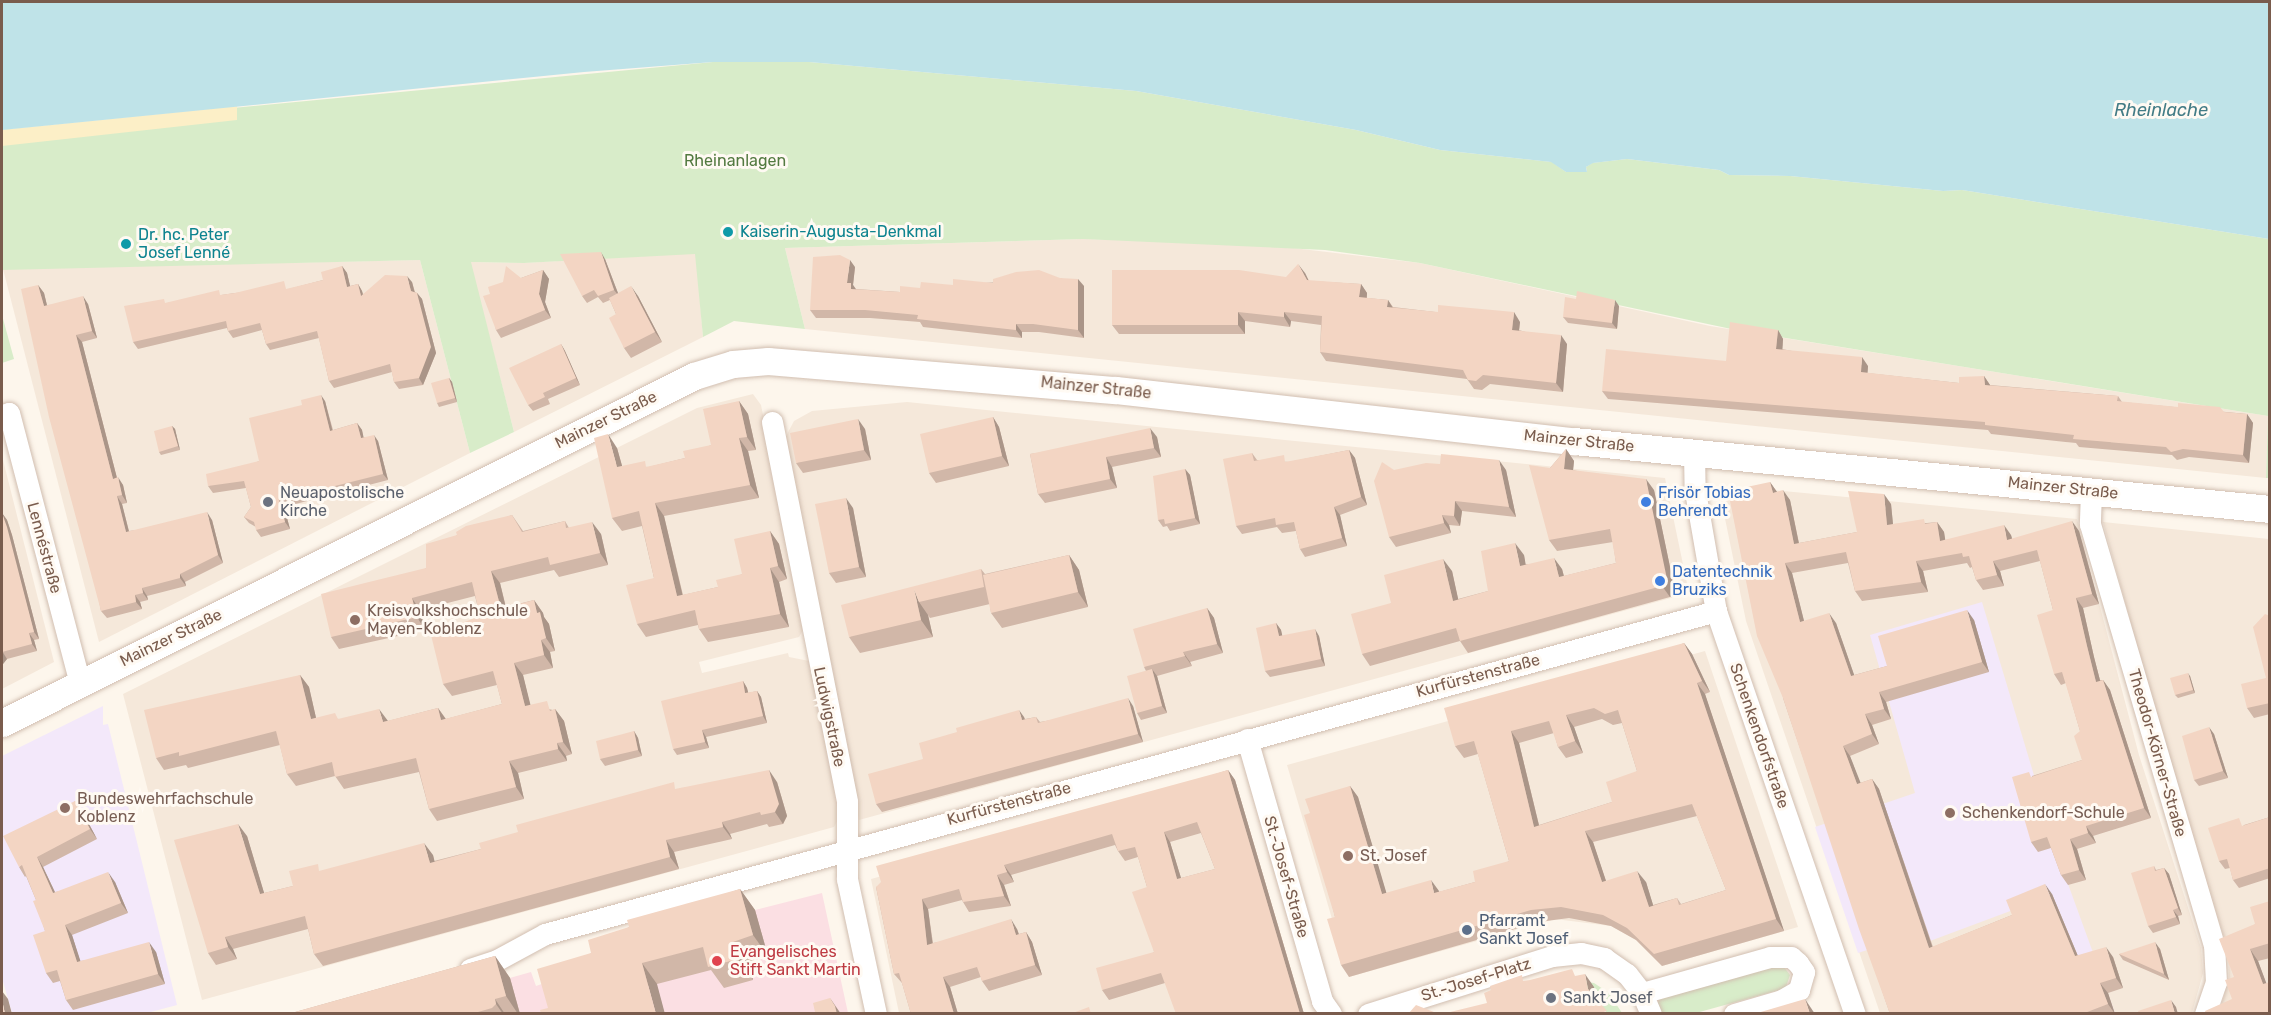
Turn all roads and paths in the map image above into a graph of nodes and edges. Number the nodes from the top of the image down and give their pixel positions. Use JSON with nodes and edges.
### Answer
{"nodes":[{"id":1,"x":5,"y":414,"type":"edge"},
{"id":2,"x":772,"y":422,"type":"dead end"},
{"id":3,"x":1694,"y":452,"type":"junction"},
{"id":4,"x":2091,"y":491,"type":"junction"},
{"id":5,"x":2270,"y":509,"type":"edge"},
{"id":6,"x":1716,"y":611,"type":"junction"},
{"id":7,"x":80,"y":684,"type":"junction"},
{"id":8,"x":2,"y":723,"type":"edge"},
{"id":9,"x":1247,"y":739,"type":"junction"},
{"id":10,"x":846,"y":849,"type":"junction"},
{"id":11,"x":453,"y":973,"type":"edge"},
{"id":12,"x":1642,"y":993,"type":"junction"},
{"id":13,"x":876,"y":1014,"type":"edge"},
{"id":14,"x":1331,"y":1014,"type":"edge"},
{"id":15,"x":1368,"y":1014,"type":"edge"},
{"id":16,"x":1651,"y":1014,"type":"edge"},
{"id":17,"x":1734,"y":1014,"type":"edge"},
{"id":18,"x":1855,"y":1014,"type":"edge"},
{"id":19,"x":2205,"y":1014,"type":"edge"}],
"edges":[{"from":1,"to":7,"type":"street","name":"Lennéstraße"},
{"from":2,"to":10,"type":"street","name":"Ludwigstraße"},
{"from":3,"to":4,"type":"street","name":"Mainzer Straße"},
{"from":3,"to":6,"type":"street","name":"Schenkendorfstraße"},
{"from":3,"to":7,"type":"street","name":"Mainzer Straße"},
{"from":4,"to":5,"type":"street","name":"Mainzer Straße"},
{"from":4,"to":19,"type":"street","name":"Theodor-Körner-Straße"},
{"from":6,"to":9,"type":"street","name":"Kurfürstenstraße"},
{"from":6,"to":18,"type":"street","name":"Schenkendorfstraße"},
{"from":7,"to":8,"type":"street","name":"Mainzer Straße"},
{"from":9,"to":10,"type":"street","name":"Kurfürstenstraße"},
{"from":9,"to":14,"type":"street","name":"St.-Josef-Straße"},
{"from":10,"to":11,"type":"street","name":"Kurfürstenstraße"},
{"from":10,"to":13,"type":"street","name":"Ludwigstraße"},
{"from":12,"to":15,"type":"street","name":"St.-Josef-Platz"},
{"from":12,"to":16,"type":"street","name":"St.-Josef-Platz"},
{"from":12,"to":17,"type":"street"}]}
